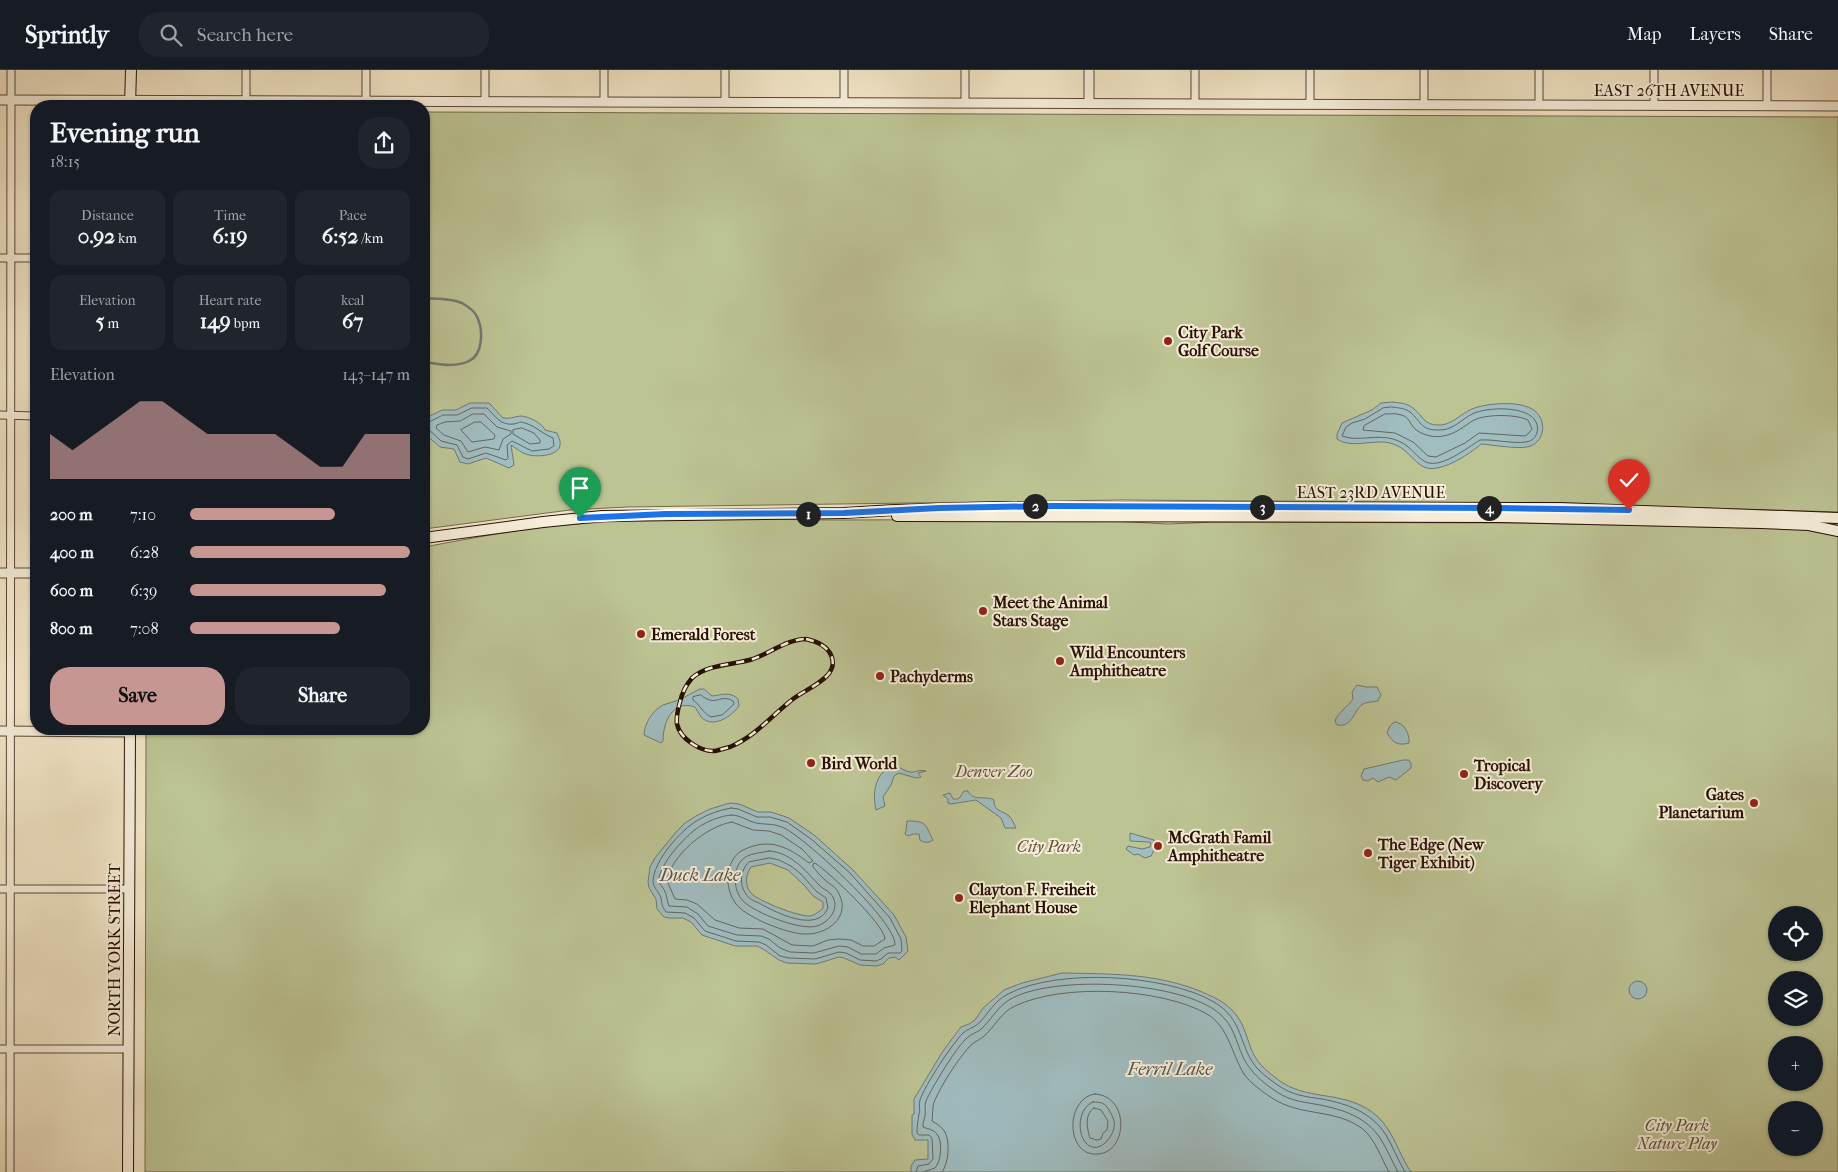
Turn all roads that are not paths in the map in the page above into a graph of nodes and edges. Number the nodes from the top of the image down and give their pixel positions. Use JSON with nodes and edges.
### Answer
{"nodes":[{"id":1,"x":11,"y":70,"type":"edge"},
{"id":2,"x":131,"y":70,"type":"edge"},
{"id":3,"x":246,"y":70,"type":"edge"},
{"id":4,"x":366,"y":70,"type":"edge"},
{"id":5,"x":485,"y":70,"type":"edge"},
{"id":6,"x":604,"y":70,"type":"edge"},
{"id":7,"x":725,"y":70,"type":"edge"},
{"id":8,"x":844,"y":70,"type":"edge"},
{"id":9,"x":965,"y":70,"type":"edge"},
{"id":10,"x":1089,"y":70,"type":"edge"},
{"id":11,"x":1194,"y":70,"type":"edge"},
{"id":12,"x":1310,"y":70,"type":"edge"},
{"id":13,"x":1424,"y":70,"type":"edge"},
{"id":14,"x":1539,"y":70,"type":"edge"},
{"id":15,"x":1654,"y":70,"type":"edge"},
{"id":16,"x":1767,"y":70,"type":"edge"},
{"id":17,"x":0,"y":100,"type":"edge"},
{"id":18,"x":11,"y":100,"type":"junction"},
{"id":19,"x":30,"y":100,"type":"edge"},
{"id":20,"x":130,"y":100,"type":"edge"},
{"id":21,"x":246,"y":100,"type":"edge"},
{"id":22,"x":366,"y":100,"type":"edge"},
{"id":23,"x":430,"y":102,"type":"edge"},
{"id":24,"x":485,"y":102,"type":"junction"},
{"id":25,"x":604,"y":102,"type":"junction"},
{"id":26,"x":725,"y":102,"type":"junction"},
{"id":27,"x":844,"y":103,"type":"junction"},
{"id":28,"x":965,"y":103,"type":"junction"},
{"id":29,"x":1088,"y":104,"type":"junction"},
{"id":30,"x":1194,"y":104,"type":"junction"},
{"id":31,"x":1310,"y":104,"type":"junction"},
{"id":32,"x":1424,"y":104,"type":"junction"},
{"id":33,"x":1539,"y":105,"type":"junction"},
{"id":34,"x":1654,"y":105,"type":"junction"},
{"id":35,"x":1767,"y":106,"type":"junction"},
{"id":36,"x":1838,"y":106,"type":"edge"},
{"id":37,"x":0,"y":258,"type":"edge"},
{"id":38,"x":11,"y":258,"type":"junction"},
{"id":39,"x":30,"y":258,"type":"edge"},
{"id":40,"x":0,"y":415,"type":"edge"},
{"id":41,"x":11,"y":416,"type":"junction"},
{"id":42,"x":30,"y":416,"type":"edge"},
{"id":43,"x":844,"y":513,"type":"junction"},
{"id":44,"x":1697,"y":513,"type":"junction"},
{"id":45,"x":1838,"y":518,"type":"edge"},
{"id":46,"x":1639,"y":519,"type":"junction"},
{"id":47,"x":1838,"y":531,"type":"edge"},
{"id":48,"x":430,"y":537,"type":"edge"},
{"id":49,"x":0,"y":573,"type":"edge"},
{"id":50,"x":10,"y":573,"type":"junction"},
{"id":51,"x":30,"y":573,"type":"edge"},
{"id":52,"x":5,"y":731,"type":"edge"},
{"id":53,"x":30,"y":731,"type":"edge"},
{"id":54,"x":130,"y":735,"type":"edge"},
{"id":55,"x":0,"y":889,"type":"edge"},
{"id":56,"x":10,"y":889,"type":"junction"},
{"id":57,"x":129,"y":889,"type":"junction"},
{"id":58,"x":0,"y":1049,"type":"edge"},
{"id":59,"x":11,"y":1049,"type":"junction"},
{"id":60,"x":128,"y":1049,"type":"junction"},
{"id":61,"x":10,"y":1172,"type":"edge"},
{"id":62,"x":128,"y":1172,"type":"edge"}],
"edges":[{"from":1,"to":18,"type":"street"},
{"from":2,"to":20,"type":"main road"},
{"from":3,"to":21,"type":"street"},
{"from":4,"to":22,"type":"street"},
{"from":5,"to":24,"type":"street"},
{"from":6,"to":25,"type":"street"},
{"from":7,"to":26,"type":"street"},
{"from":8,"to":27,"type":"street"},
{"from":9,"to":28,"type":"street"},
{"from":10,"to":29,"type":"street"},
{"from":11,"to":30,"type":"street"},
{"from":12,"to":31,"type":"street"},
{"from":13,"to":32,"type":"street"},
{"from":14,"to":33,"type":"street"},
{"from":15,"to":34,"type":"street"},
{"from":16,"to":35,"type":"street"},
{"from":17,"to":18,"type":"street","name":"EAST 26TH AVENUE"},
{"from":18,"to":19,"type":"street","name":"EAST 26TH AVENUE"},
{"from":18,"to":38,"type":"street"},
{"from":23,"to":24,"type":"street","name":"EAST 26TH AVENUE"},
{"from":24,"to":25,"type":"street","name":"EAST 26TH AVENUE"},
{"from":25,"to":26,"type":"street","name":"EAST 26TH AVENUE"},
{"from":26,"to":27,"type":"street","name":"EAST 26TH AVENUE"},
{"from":27,"to":28,"type":"street","name":"EAST 26TH AVENUE"},
{"from":28,"to":29,"type":"street","name":"EAST 26TH AVENUE"},
{"from":29,"to":30,"type":"street","name":"EAST 26TH AVENUE"},
{"from":30,"to":31,"type":"street","name":"EAST 26TH AVENUE"},
{"from":31,"to":32,"type":"street","name":"EAST 26TH AVENUE"},
{"from":32,"to":33,"type":"street","name":"EAST 26TH AVENUE"},
{"from":33,"to":34,"type":"street","name":"EAST 26TH AVENUE"},
{"from":34,"to":35,"type":"street","name":"EAST 26TH AVENUE"},
{"from":35,"to":36,"type":"street","name":"EAST 26TH AVENUE"},
{"from":37,"to":38,"type":"street"},
{"from":38,"to":39,"type":"street"},
{"from":38,"to":41,"type":"street"},
{"from":40,"to":41,"type":"street"},
{"from":41,"to":42,"type":"street"},
{"from":41,"to":50,"type":"street"},
{"from":43,"to":44,"type":"main road","name":"EAST 23RD AVENUE"},
{"from":43,"to":46,"type":"main road","name":"EAST 23RD AVENUE"},
{"from":43,"to":48,"type":"main road","name":"EAST 23RD AVENUE"},
{"from":44,"to":45,"type":"main road","name":"EAST 23RD AVENUE"},
{"from":44,"to":46,"type":"main road"},
{"from":46,"to":47,"type":"main road","name":"EAST 23RD AVENUE"},
{"from":49,"to":50,"type":"street"},
{"from":50,"to":51,"type":"street"},
{"from":50,"to":52,"type":"street"},
{"from":52,"to":53,"type":"street"},
{"from":52,"to":56,"type":"street"},
{"from":54,"to":57,"type":"main road","name":"NORTH YORK STREET"},
{"from":55,"to":56,"type":"street"},
{"from":56,"to":57,"type":"street"},
{"from":56,"to":59,"type":"street"},
{"from":57,"to":60,"type":"main road","name":"NORTH YORK STREET"},
{"from":58,"to":59,"type":"street"},
{"from":59,"to":60,"type":"street"},
{"from":59,"to":61,"type":"street"},
{"from":60,"to":62,"type":"main road","name":"NORTH YORK STREET"}]}
